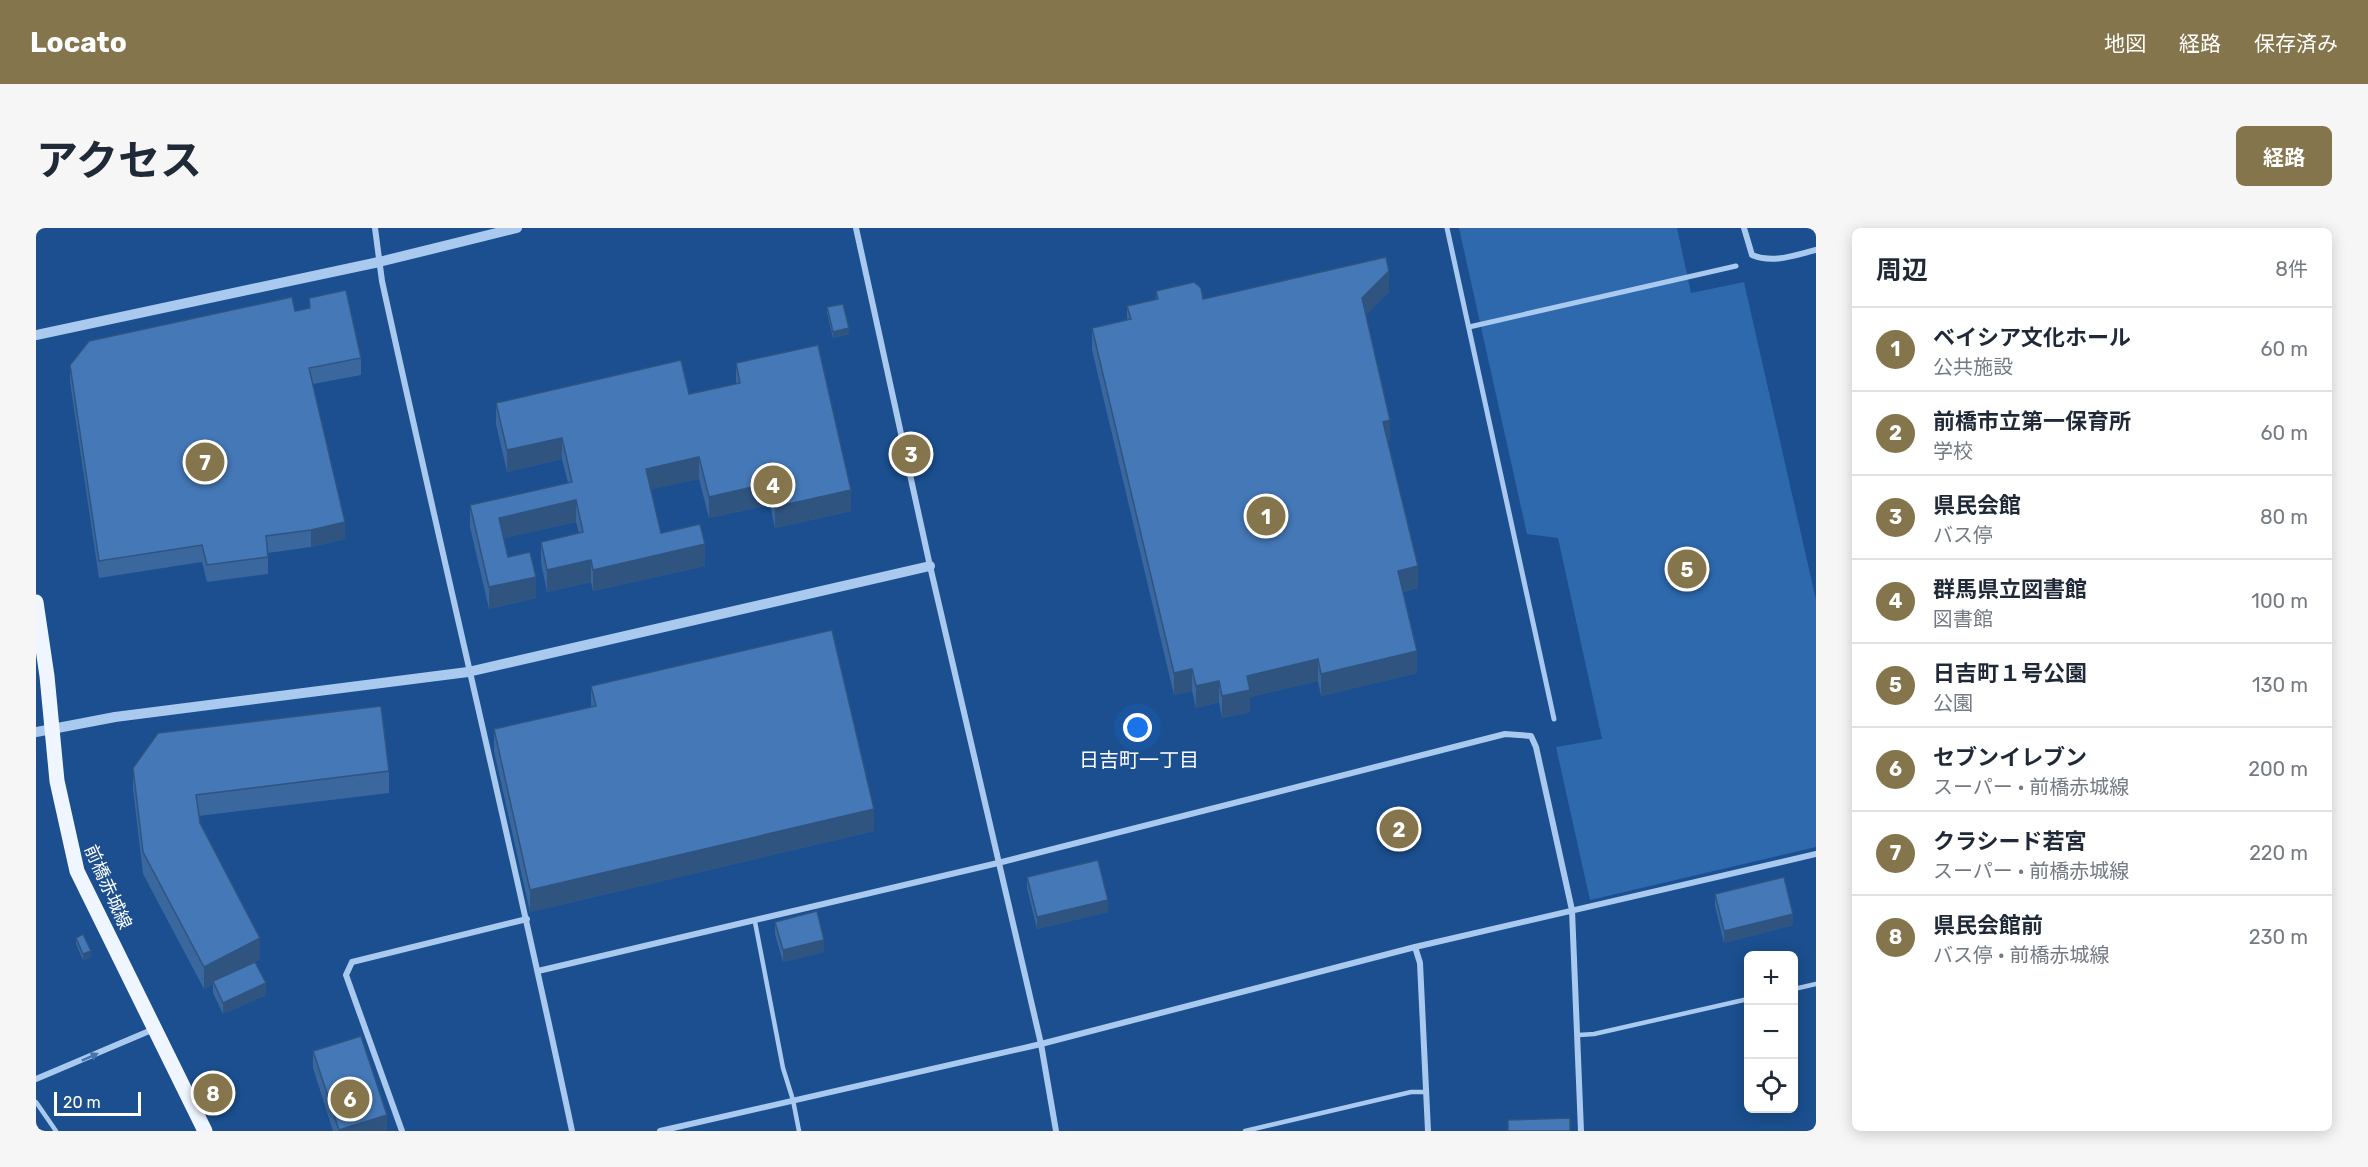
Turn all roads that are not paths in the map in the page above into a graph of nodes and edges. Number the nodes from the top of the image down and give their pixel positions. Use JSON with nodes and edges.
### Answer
{"nodes":[{"id":1,"x":375,"y":228,"type":"edge"},
{"id":2,"x":517,"y":228,"type":"edge"},
{"id":3,"x":856,"y":228,"type":"edge"},
{"id":4,"x":1447,"y":228,"type":"edge"},
{"id":5,"x":1744,"y":228,"type":"edge"},
{"id":6,"x":1816,"y":250,"type":"edge"},
{"id":7,"x":379,"y":262,"type":"junction"},
{"id":8,"x":1736,"y":266,"type":"dead end"},
{"id":9,"x":1469,"y":327,"type":"junction"},
{"id":10,"x":36,"y":335,"type":"edge"},
{"id":11,"x":930,"y":566,"type":"junction"},
{"id":12,"x":36,"y":602,"type":"edge"},
{"id":13,"x":468,"y":672,"type":"junction"},
{"id":14,"x":1554,"y":719,"type":"dead end"},
{"id":15,"x":52,"y":729,"type":"junction"},
{"id":16,"x":36,"y":732,"type":"edge"},
{"id":17,"x":1816,"y":854,"type":"edge"},
{"id":18,"x":998,"y":863,"type":"junction"},
{"id":19,"x":1572,"y":910,"type":"junction"},
{"id":20,"x":527,"y":919,"type":"junction"},
{"id":21,"x":756,"y":922,"type":"junction"},
{"id":22,"x":1415,"y":947,"type":"junction"},
{"id":23,"x":538,"y":971,"type":"junction"},
{"id":24,"x":1816,"y":984,"type":"edge"},
{"id":25,"x":1798,"y":988,"type":"edge"},
{"id":26,"x":1744,"y":1000,"type":"edge"},
{"id":27,"x":154,"y":1029,"type":"junction"},
{"id":28,"x":1579,"y":1035,"type":"junction"},
{"id":29,"x":1041,"y":1044,"type":"junction"},
{"id":30,"x":36,"y":1079,"type":"edge"},
{"id":31,"x":1426,"y":1092,"type":"junction"},
{"id":32,"x":793,"y":1100,"type":"junction"},
{"id":33,"x":36,"y":1102,"type":"edge"},
{"id":34,"x":56,"y":1131,"type":"edge"},
{"id":35,"x":205,"y":1131,"type":"edge"},
{"id":36,"x":402,"y":1131,"type":"edge"},
{"id":37,"x":572,"y":1131,"type":"edge"},
{"id":38,"x":660,"y":1131,"type":"edge"},
{"id":39,"x":799,"y":1131,"type":"edge"},
{"id":40,"x":1056,"y":1131,"type":"edge"},
{"id":41,"x":1245,"y":1131,"type":"edge"},
{"id":42,"x":1428,"y":1131,"type":"edge"},
{"id":43,"x":1581,"y":1131,"type":"edge"}],
"edges":[{"from":1,"to":7,"type":"street"},
{"from":2,"to":7,"type":"street"},
{"from":3,"to":11,"type":"street"},
{"from":4,"to":9,"type":"street"},
{"from":5,"to":6,"type":"street"},
{"from":7,"to":10,"type":"street"},
{"from":7,"to":13,"type":"street"},
{"from":8,"to":9,"type":"street"},
{"from":9,"to":14,"type":"street"},
{"from":11,"to":13,"type":"street"},
{"from":11,"to":18,"type":"street"},
{"from":12,"to":15,"type":"main road","name":"前橋赤城線"},
{"from":13,"to":15,"type":"street"},
{"from":13,"to":20,"type":"street"},
{"from":15,"to":16,"type":"street"},
{"from":15,"to":27,"type":"main road","name":"前橋赤城線"},
{"from":17,"to":19,"type":"street"},
{"from":18,"to":19,"type":"street"},
{"from":18,"to":21,"type":"street"},
{"from":18,"to":29,"type":"street"},
{"from":19,"to":22,"type":"street"},
{"from":19,"to":28,"type":"street"},
{"from":20,"to":23,"type":"street"},
{"from":20,"to":36,"type":"street"},
{"from":21,"to":23,"type":"street"},
{"from":21,"to":32,"type":"lane"},
{"from":22,"to":29,"type":"street"},
{"from":22,"to":31,"type":"street"},
{"from":23,"to":37,"type":"street"},
{"from":24,"to":25,"type":"lane"},
{"from":26,"to":28,"type":"lane"},
{"from":30,"to":27,"type":"street","one_way":true},
{"from":27,"to":35,"type":"main road","name":"前橋赤城線"},
{"from":28,"to":43,"type":"street"},
{"from":29,"to":32,"type":"street"},
{"from":29,"to":40,"type":"street"},
{"from":31,"to":41,"type":"lane"},
{"from":31,"to":42,"type":"street"},
{"from":32,"to":38,"type":"street"},
{"from":32,"to":39,"type":"lane"},
{"from":33,"to":34,"type":"lane"}]}
